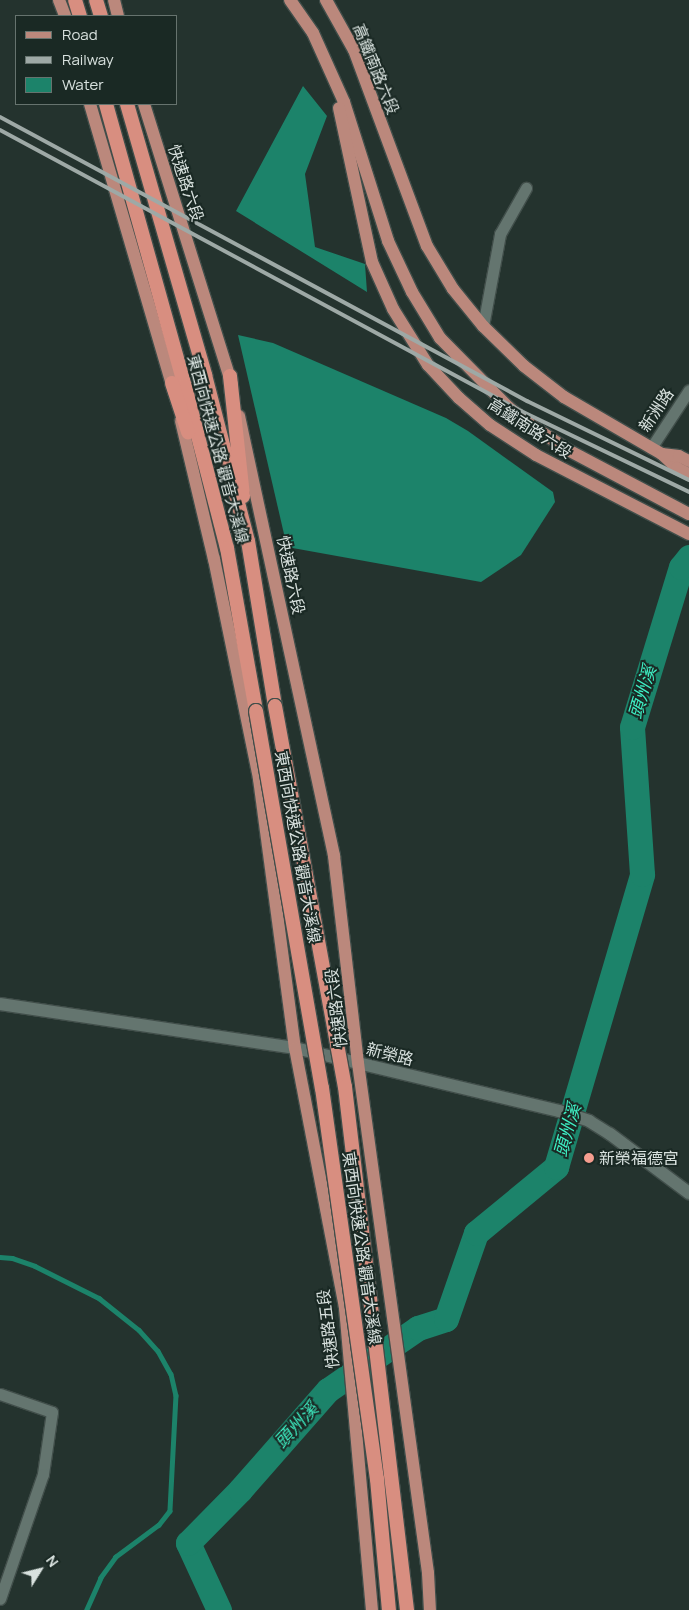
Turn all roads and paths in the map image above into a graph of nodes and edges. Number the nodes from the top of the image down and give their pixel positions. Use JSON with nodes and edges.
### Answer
{"nodes":[{"id":1,"x":75,"y":0,"type":"edge"},
{"id":2,"x":96,"y":0,"type":"edge"},
{"id":3,"x":114,"y":0,"type":"edge"},
{"id":4,"x":290,"y":0,"type":"edge"},
{"id":5,"x":326,"y":0,"type":"edge"},
{"id":6,"x":80,"y":15,"type":"edge"},
{"id":7,"x":101,"y":15,"type":"edge"},
{"id":8,"x":118,"y":15,"type":"edge"},
{"id":9,"x":332,"y":73,"type":"junction"},
{"id":10,"x":90,"y":105,"type":"edge"},
{"id":11,"x":106,"y":105,"type":"edge"},
{"id":12,"x":127,"y":105,"type":"edge"},
{"id":13,"x":144,"y":105,"type":"edge"},
{"id":14,"x":526,"y":188,"type":"dead end"},
{"id":15,"x":482,"y":326,"type":"junction"},
{"id":16,"x":230,"y":376,"type":"junction"},
{"id":17,"x":172,"y":383,"type":"junction"},
{"id":18,"x":689,"y":390,"type":"edge"},
{"id":19,"x":651,"y":448,"type":"junction"},
{"id":20,"x":662,"y":454,"type":"junction"},
{"id":21,"x":689,"y":460,"type":"edge"},
{"id":22,"x":689,"y":474,"type":"edge"},
{"id":23,"x":689,"y":514,"type":"edge"},
{"id":24,"x":689,"y":534,"type":"edge"},
{"id":25,"x":248,"y":541,"type":"junction"},
{"id":26,"x":226,"y":548,"type":"junction"},
{"id":27,"x":0,"y":1004,"type":"edge"},
{"id":28,"x":295,"y":1048,"type":"junction"},
{"id":29,"x":358,"y":1063,"type":"junction"},
{"id":30,"x":689,"y":1193,"type":"edge"},
{"id":31,"x":0,"y":1394,"type":"edge"},
{"id":32,"x":0,"y":1599,"type":"edge"},
{"id":33,"x":372,"y":1610,"type":"edge"},
{"id":34,"x":389,"y":1610,"type":"edge"},
{"id":35,"x":407,"y":1610,"type":"edge"},
{"id":36,"x":430,"y":1610,"type":"edge"}],
"edges":[{"from":1,"to":6,"type":"highway"},
{"from":2,"to":7,"type":"highway"},
{"from":3,"to":8,"type":"main road"},
{"from":4,"to":9,"type":"main road","name":"高鐵南路六段"},
{"from":5,"to":15,"type":"main road","name":"高鐵南路六段"},
{"from":9,"to":23,"type":"main road","name":"高鐵南路六段"},
{"from":9,"to":24,"type":"main road","name":"高鐵南路六段"},
{"from":10,"to":17,"type":"main road"},
{"from":11,"to":26,"type":"highway","name":"東西向快速公路 觀音大溪線"},
{"from":12,"to":25,"type":"highway","name":"東西向快速公路 觀音大溪線"},
{"from":13,"to":16,"type":"main road","name":"快速路六段"},
{"from":14,"to":15,"type":"street"},
{"from":15,"to":19,"type":"main road","name":"高鐵南路六段"},
{"from":16,"to":25,"type":"highway"},
{"from":16,"to":29,"type":"main road","name":"快速路六段"},
{"from":17,"to":26,"type":"highway"},
{"from":17,"to":28,"type":"main road"},
{"from":18,"to":19,"type":"street","name":"新洲路"},
{"from":19,"to":20,"type":"main road","name":"高鐵南路六段"},
{"from":20,"to":21,"type":"main road","name":"高鐵南路六段"},
{"from":20,"to":22,"type":"main road","name":"高鐵南路六段"},
{"from":25,"to":35,"type":"highway","name":"東西向快速公路 觀音大溪線","bridge":true},
{"from":26,"to":34,"type":"highway","name":"東西向快速公路 觀音大溪線","bridge":true},
{"from":27,"to":28,"type":"street","name":"新榮路"},
{"from":28,"to":29,"type":"street","name":"新榮路"},
{"from":28,"to":33,"type":"main road","name":"快速路五段"},
{"from":29,"to":30,"type":"street","name":"新榮路"},
{"from":29,"to":36,"type":"main road"},
{"from":31,"to":32,"type":"street"}]}
